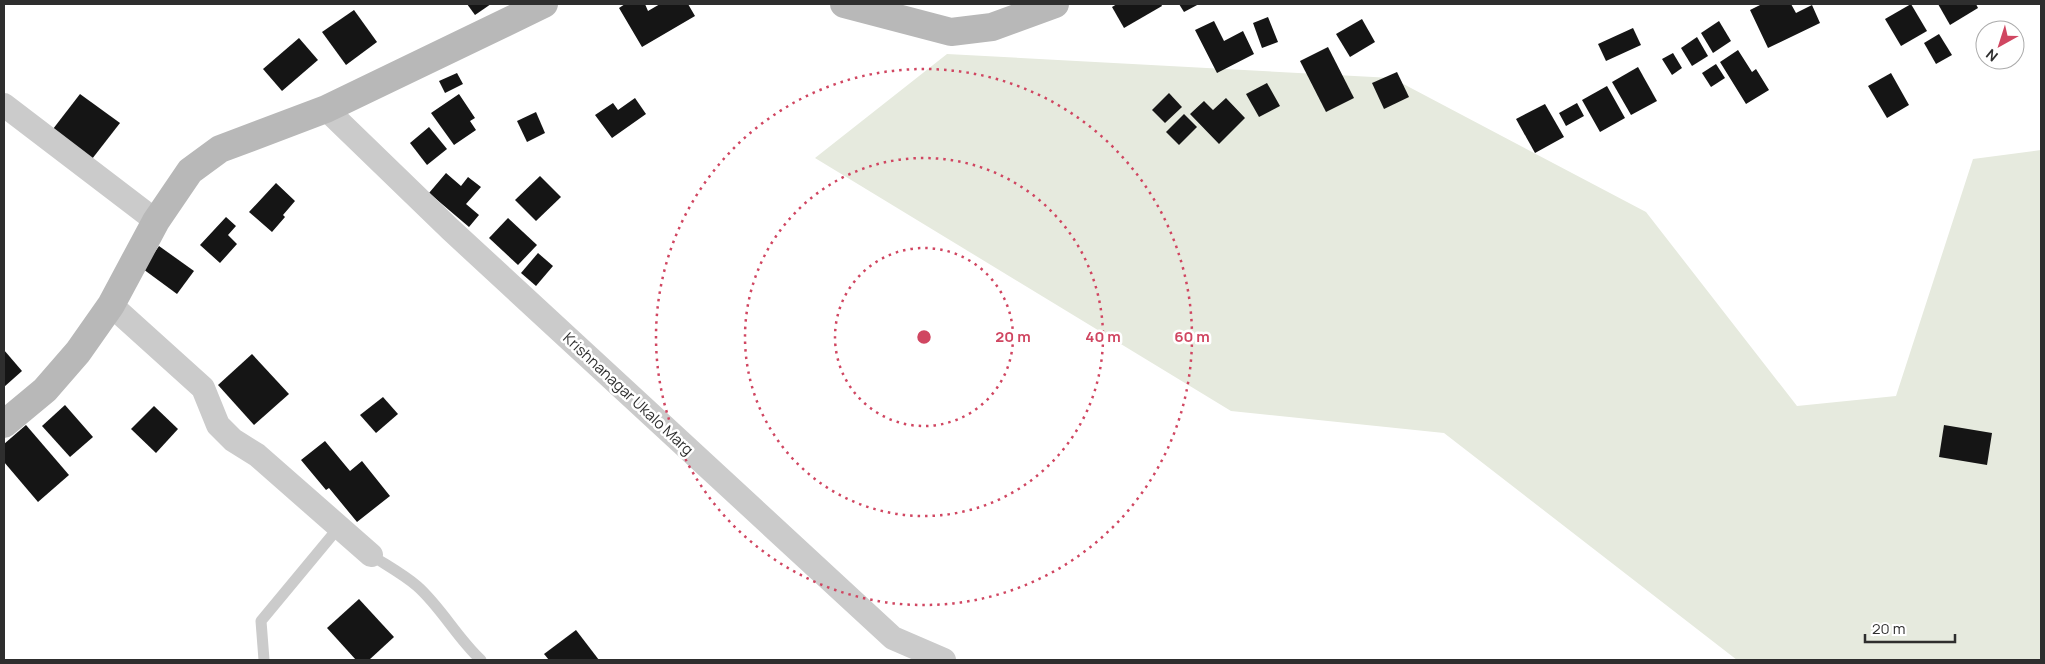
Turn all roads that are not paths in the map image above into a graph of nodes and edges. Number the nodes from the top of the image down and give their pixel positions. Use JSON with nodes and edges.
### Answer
{"nodes":[{"id":1,"x":544,"y":4,"type":"edge"},
{"id":2,"x":844,"y":4,"type":"edge"},
{"id":3,"x":1055,"y":4,"type":"edge"},
{"id":4,"x":4,"y":105,"type":"edge"},
{"id":5,"x":326,"y":109,"type":"junction"},
{"id":6,"x":156,"y":221,"type":"junction"},
{"id":7,"x":111,"y":306,"type":"junction"},
{"id":8,"x":4,"y":424,"type":"edge"},
{"id":9,"x":339,"y":527,"type":"junction"},
{"id":10,"x":371,"y":555,"type":"joint"},
{"id":11,"x":264,"y":660,"type":"edge"},
{"id":12,"x":481,"y":660,"type":"edge"},
{"id":13,"x":944,"y":660,"type":"edge"}],
"edges":[{"from":1,"to":5,"type":"main road"},
{"from":2,"to":3,"type":"main road"},
{"from":4,"to":6,"type":"street"},
{"from":5,"to":6,"type":"main road"},
{"from":5,"to":13,"type":"street","name":"Krishnanagar Ukalo Marg"},
{"from":6,"to":7,"type":"main road"},
{"from":7,"to":8,"type":"main road"},
{"from":7,"to":9,"type":"street"},
{"from":9,"to":10,"type":"street"},
{"from":9,"to":11,"type":"lane"},
{"from":10,"to":12,"type":"lane"}]}
